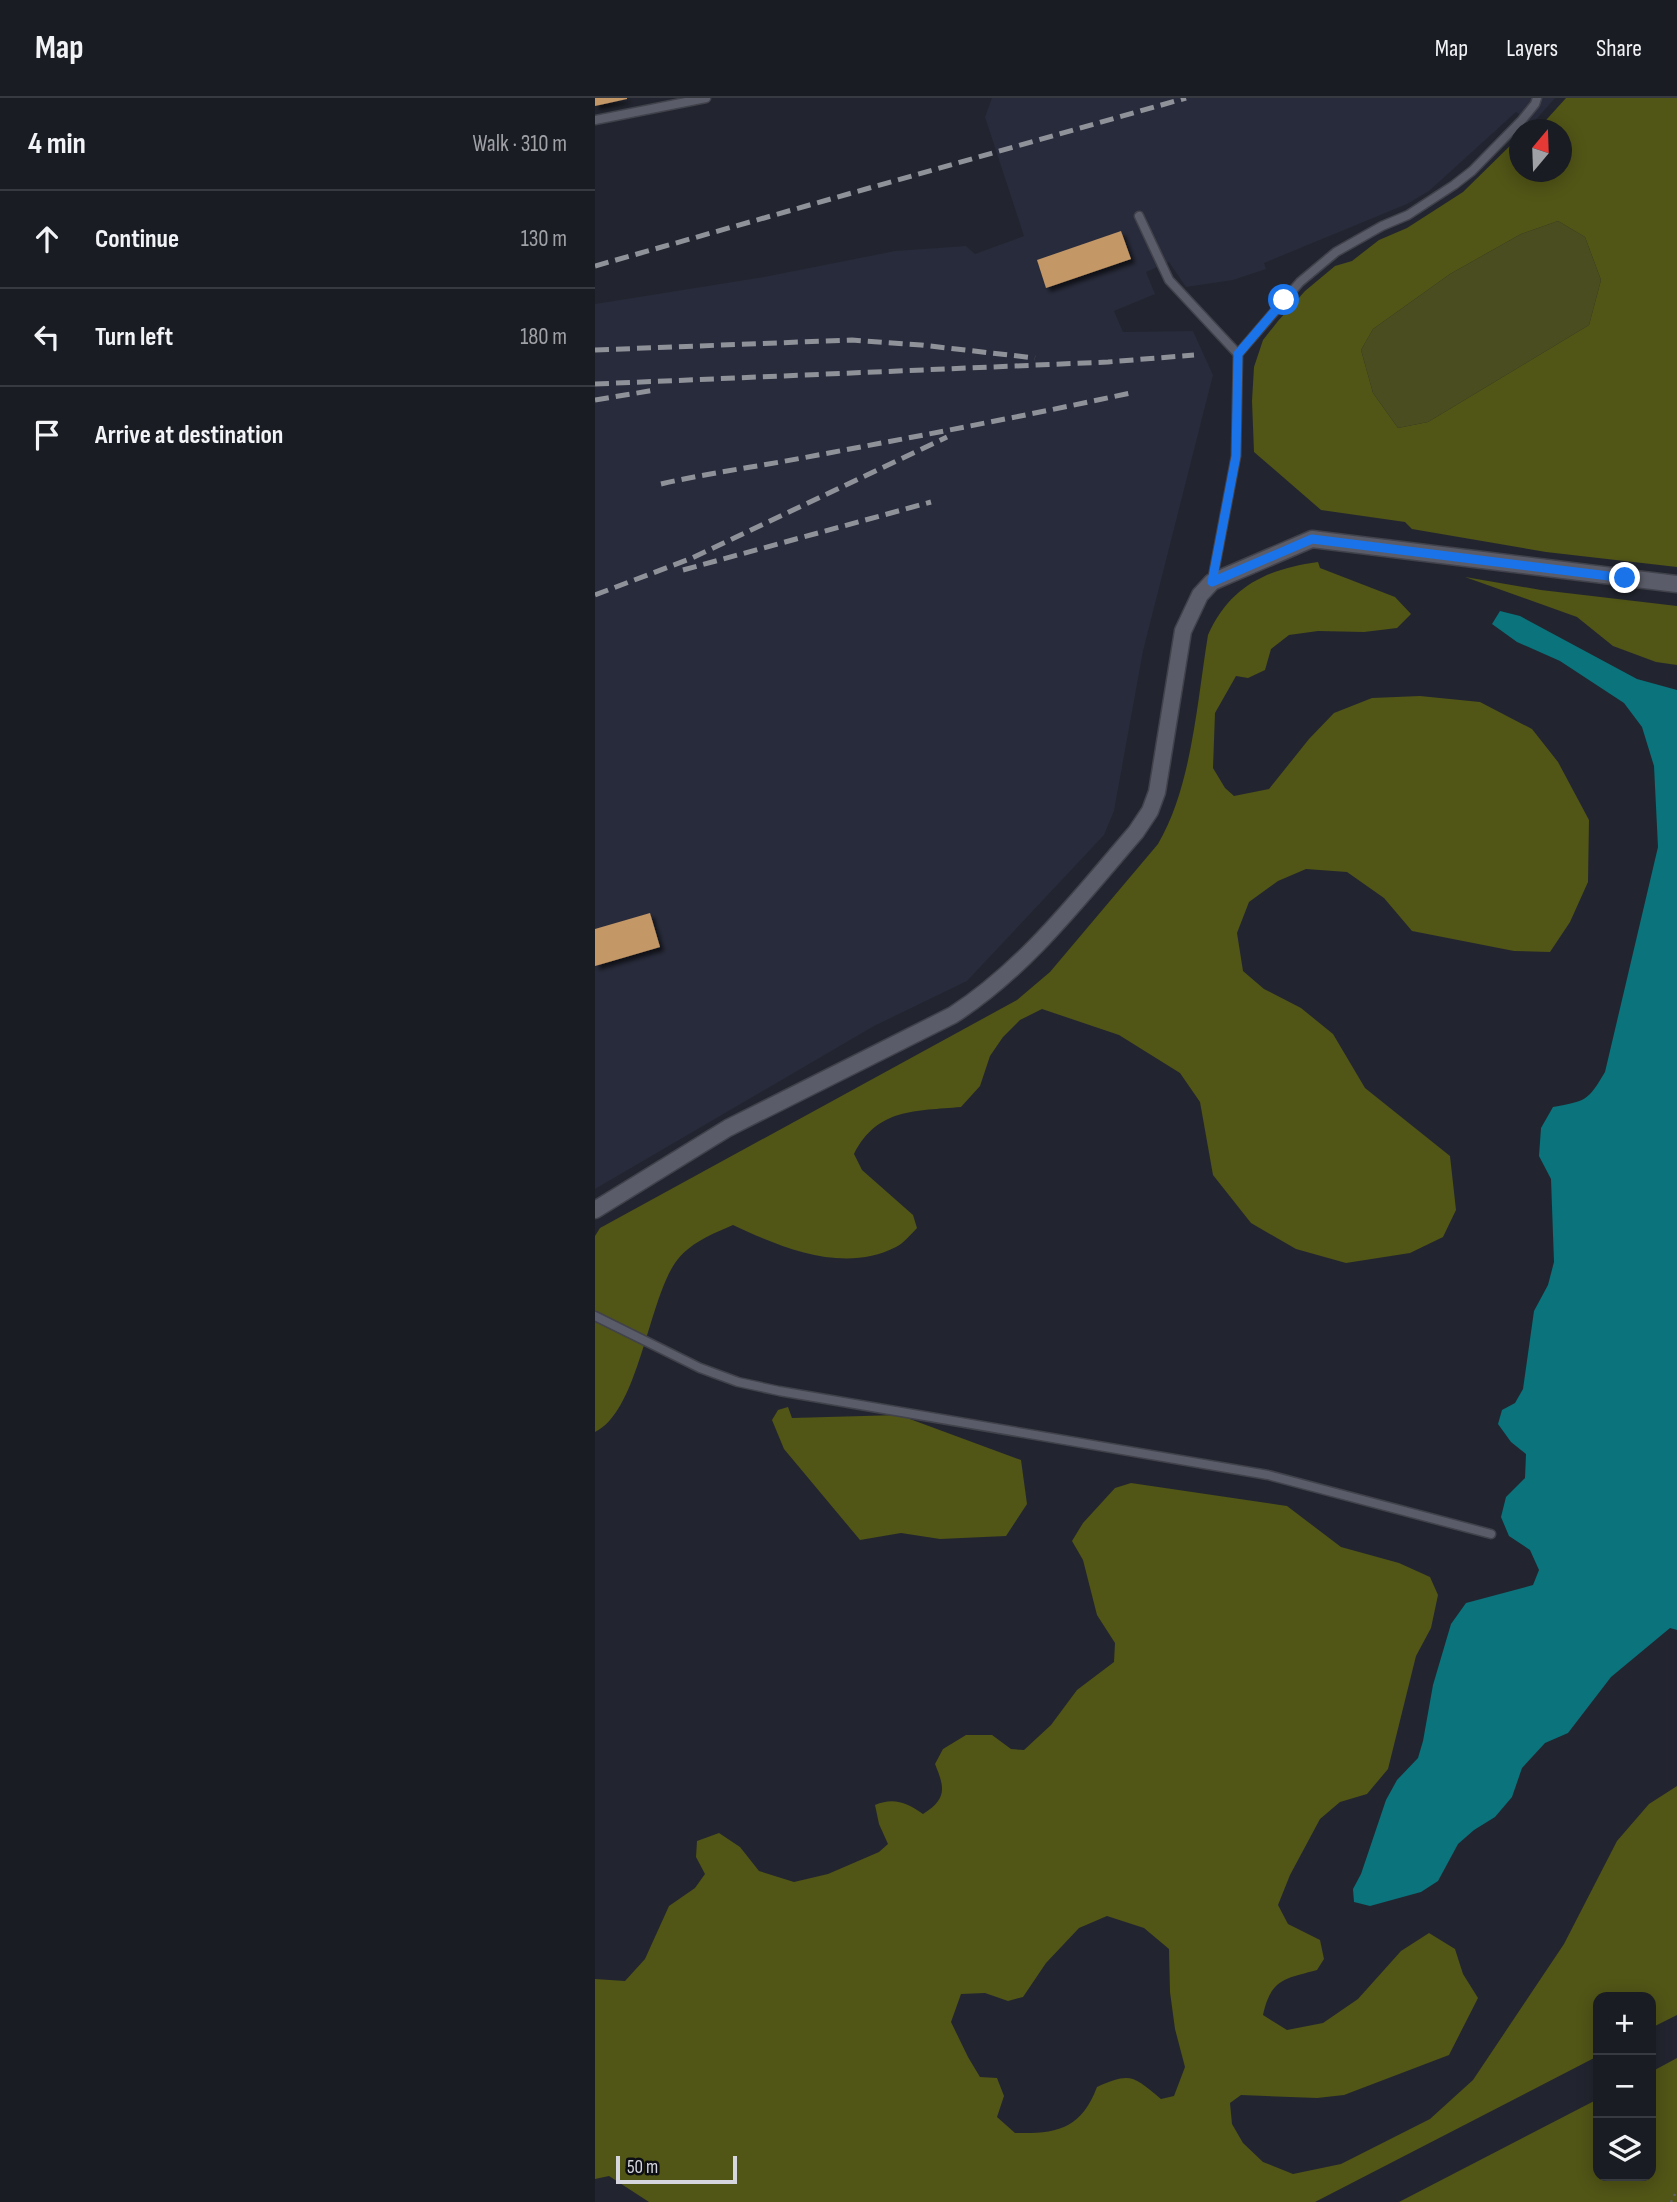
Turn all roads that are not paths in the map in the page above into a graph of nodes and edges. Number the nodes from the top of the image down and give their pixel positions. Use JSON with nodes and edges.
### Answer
{"nodes":[{"id":1,"x":706,"y":98,"type":"edge"},
{"id":2,"x":1537,"y":98,"type":"edge"},
{"id":3,"x":595,"y":120,"type":"edge"},
{"id":4,"x":1139,"y":216,"type":"dead end"},
{"id":5,"x":1238,"y":354,"type":"junction"},
{"id":6,"x":1212,"y":582,"type":"junction"},
{"id":7,"x":1677,"y":584,"type":"edge"},
{"id":8,"x":595,"y":1210,"type":"edge"},
{"id":9,"x":595,"y":1316,"type":"edge"},
{"id":10,"x":1491,"y":1534,"type":"dead end"}],
"edges":[{"from":1,"to":3,"type":"lane"},
{"from":2,"to":5,"type":"lane"},
{"from":4,"to":5,"type":"lane"},
{"from":5,"to":6,"type":"lane"},
{"from":6,"to":7,"type":"street"},
{"from":6,"to":8,"type":"street"},
{"from":9,"to":10,"type":"lane"}]}
